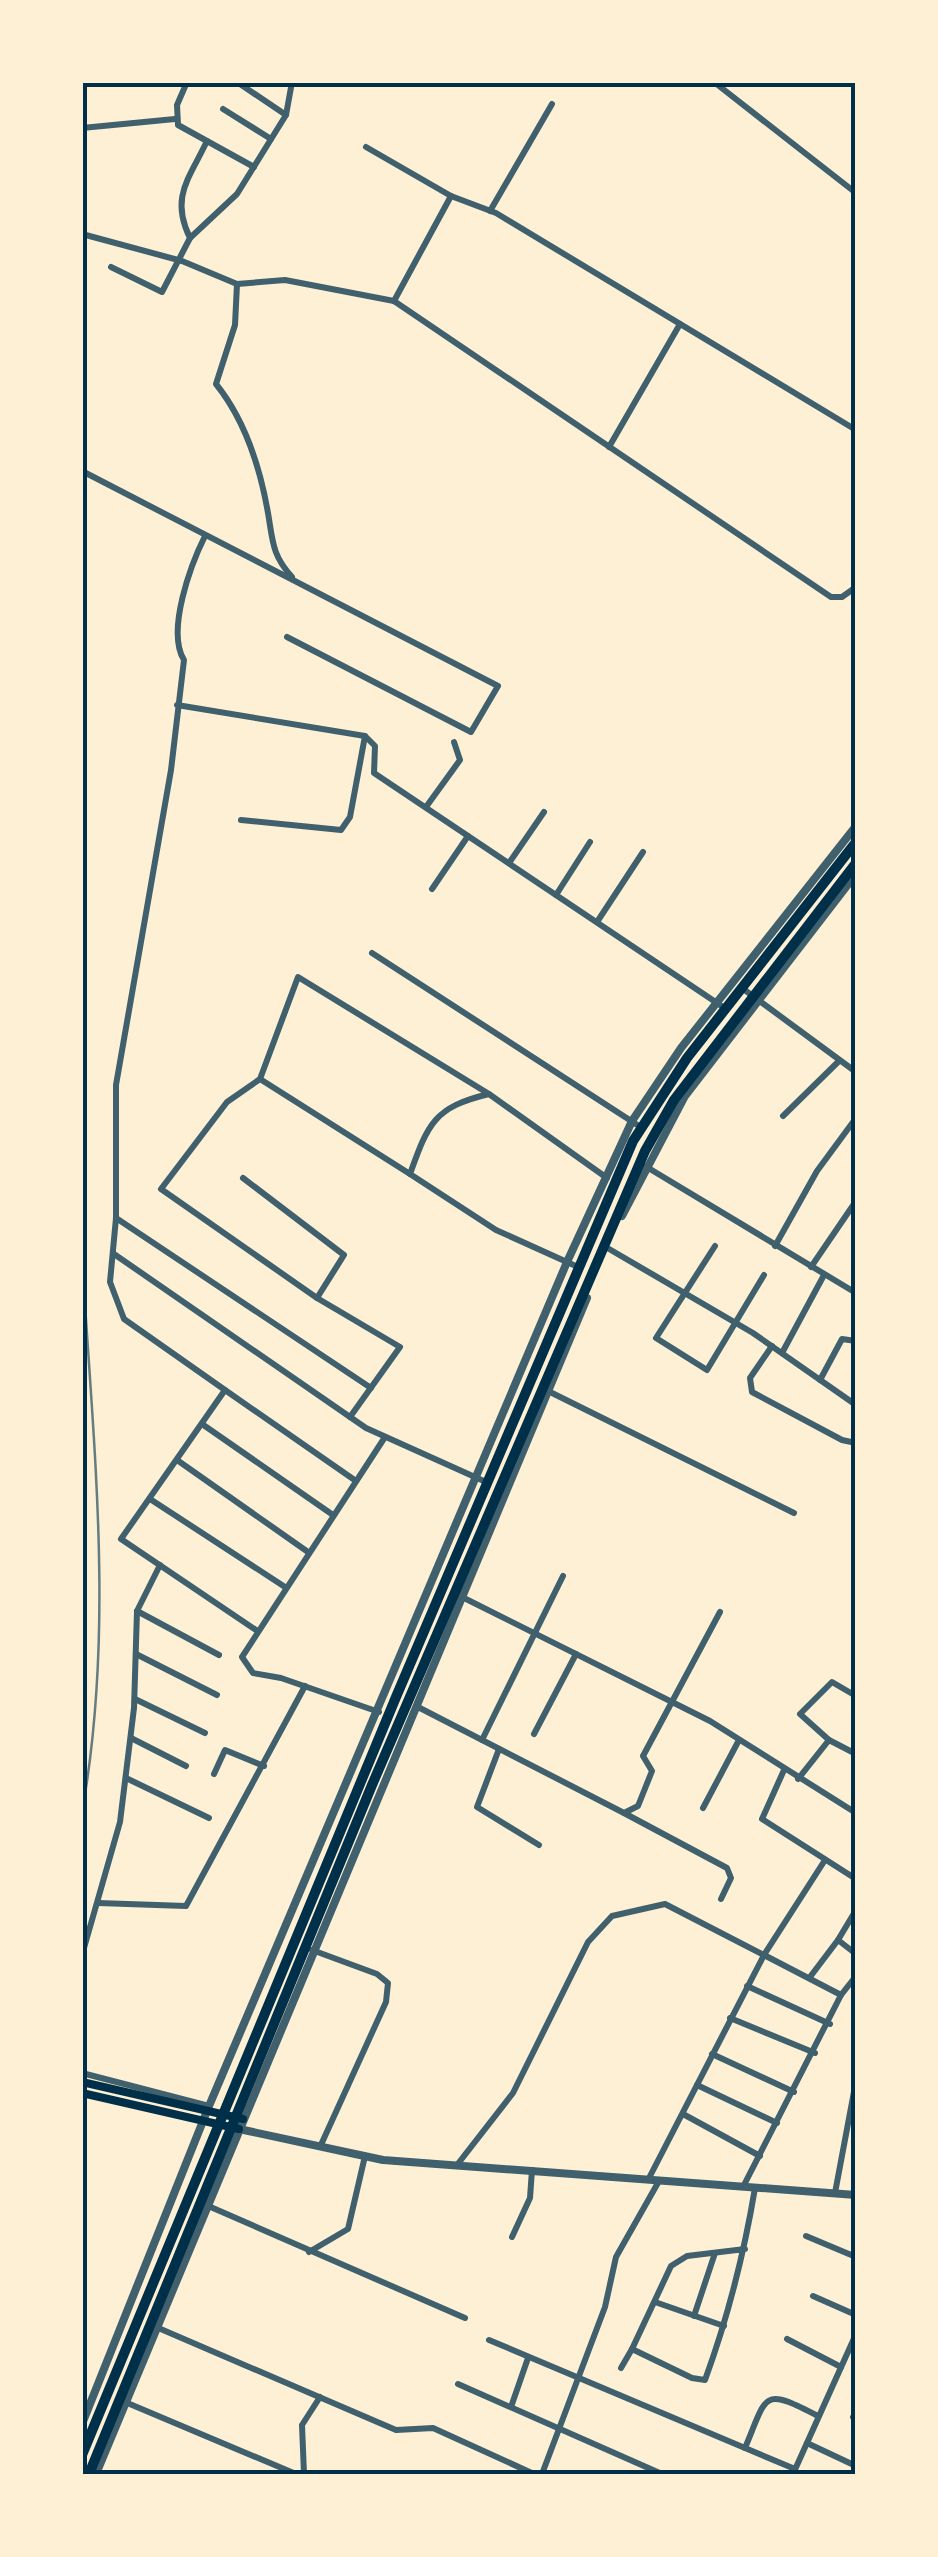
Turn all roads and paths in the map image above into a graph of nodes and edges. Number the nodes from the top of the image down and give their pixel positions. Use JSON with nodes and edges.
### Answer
{"nodes":[{"id":1,"x":187,"y":82,"type":"edge"},
{"id":2,"x":237,"y":82,"type":"edge"},
{"id":3,"x":292,"y":82,"type":"edge"},
{"id":4,"x":714,"y":82,"type":"edge"},
{"id":5,"x":552,"y":104,"type":"dead end"},
{"id":6,"x":223,"y":109,"type":"dead end"},
{"id":7,"x":286,"y":115,"type":"junction"},
{"id":8,"x":175,"y":119,"type":"junction"},
{"id":9,"x":84,"y":131,"type":"edge"},
{"id":10,"x":270,"y":139,"type":"junction"},
{"id":11,"x":208,"y":141,"type":"junction"},
{"id":12,"x":366,"y":147,"type":"dead end"},
{"id":13,"x":254,"y":166,"type":"junction"},
{"id":14,"x":856,"y":193,"type":"edge"},
{"id":15,"x":451,"y":196,"type":"junction"},
{"id":16,"x":490,"y":211,"type":"junction"},
{"id":17,"x":82,"y":234,"type":"edge"},
{"id":18,"x":190,"y":238,"type":"junction"},
{"id":19,"x":182,"y":261,"type":"junction"},
{"id":20,"x":111,"y":268,"type":"dead end"},
{"id":21,"x":237,"y":284,"type":"junction"},
{"id":22,"x":394,"y":301,"type":"junction"},
{"id":23,"x":680,"y":324,"type":"junction"},
{"id":24,"x":856,"y":430,"type":"edge"},
{"id":25,"x":609,"y":447,"type":"junction"},
{"id":26,"x":82,"y":471,"type":"edge"},
{"id":27,"x":205,"y":536,"type":"junction"},
{"id":28,"x":296,"y":582,"type":"junction"},
{"id":29,"x":856,"y":587,"type":"edge"},
{"id":30,"x":287,"y":638,"type":"dead end"},
{"id":31,"x":176,"y":705,"type":"junction"},
{"id":32,"x":364,"y":736,"type":"junction"},
{"id":33,"x":454,"y":742,"type":"dead end"},
{"id":34,"x":426,"y":808,"type":"junction"},
{"id":35,"x":544,"y":812,"type":"dead end"},
{"id":36,"x":241,"y":820,"type":"dead end"},
{"id":37,"x":856,"y":826,"type":"edge"},
{"id":38,"x":468,"y":836,"type":"junction"},
{"id":39,"x":590,"y":842,"type":"dead end"},
{"id":40,"x":856,"y":842,"type":"edge"},
{"id":41,"x":644,"y":852,"type":"dead end"},
{"id":42,"x":856,"y":863,"type":"edge"},
{"id":43,"x":509,"y":864,"type":"junction"},
{"id":44,"x":856,"y":874,"type":"edge"},
{"id":45,"x":432,"y":890,"type":"dead end"},
{"id":46,"x":556,"y":895,"type":"junction"},
{"id":47,"x":597,"y":922,"type":"junction"},
{"id":48,"x":372,"y":953,"type":"dead end"},
{"id":49,"x":742,"y":988,"type":"junction"},
{"id":50,"x":755,"y":999,"type":"junction"},
{"id":51,"x":722,"y":1006,"type":"junction"},
{"id":52,"x":839,"y":1060,"type":"junction"},
{"id":53,"x":856,"y":1072,"type":"edge"},
{"id":54,"x":260,"y":1079,"type":"junction"},
{"id":55,"x":488,"y":1094,"type":"junction"},
{"id":56,"x":783,"y":1116,"type":"dead end"},
{"id":57,"x":856,"y":1118,"type":"edge"},
{"id":58,"x":637,"y":1124,"type":"junction"},
{"id":59,"x":642,"y":1164,"type":"junction"},
{"id":60,"x":410,"y":1174,"type":"junction"},
{"id":61,"x":243,"y":1178,"type":"dead end"},
{"id":62,"x":610,"y":1180,"type":"junction"},
{"id":63,"x":856,"y":1202,"type":"edge"},
{"id":64,"x":116,"y":1218,"type":"junction"},
{"id":65,"x":715,"y":1246,"type":"dead end"},
{"id":66,"x":775,"y":1246,"type":"junction"},
{"id":67,"x":605,"y":1247,"type":"junction"},
{"id":68,"x":112,"y":1253,"type":"junction"},
{"id":69,"x":572,"y":1264,"type":"junction"},
{"id":70,"x":811,"y":1267,"type":"junction"},
{"id":71,"x":824,"y":1274,"type":"junction"},
{"id":72,"x":764,"y":1275,"type":"dead end"},
{"id":73,"x":856,"y":1292,"type":"edge"},
{"id":74,"x":685,"y":1293,"type":"junction"},
{"id":75,"x":317,"y":1298,"type":"junction"},
{"id":76,"x":733,"y":1321,"type":"junction"},
{"id":77,"x":856,"y":1341,"type":"edge"},
{"id":78,"x":772,"y":1346,"type":"junction"},
{"id":79,"x":782,"y":1353,"type":"junction"},
{"id":80,"x":820,"y":1380,"type":"junction"},
{"id":81,"x":371,"y":1388,"type":"junction"},
{"id":82,"x":225,"y":1390,"type":"junction"},
{"id":83,"x":546,"y":1390,"type":"junction"},
{"id":84,"x":856,"y":1405,"type":"edge"},
{"id":85,"x":350,"y":1417,"type":"junction"},
{"id":86,"x":202,"y":1424,"type":"junction"},
{"id":87,"x":386,"y":1437,"type":"junction"},
{"id":88,"x":856,"y":1443,"type":"edge"},
{"id":89,"x":177,"y":1460,"type":"junction"},
{"id":90,"x":482,"y":1480,"type":"junction"},
{"id":91,"x":356,"y":1482,"type":"junction"},
{"id":92,"x":150,"y":1500,"type":"junction"},
{"id":93,"x":794,"y":1513,"type":"dead end"},
{"id":94,"x":332,"y":1516,"type":"junction"},
{"id":95,"x":308,"y":1552,"type":"junction"},
{"id":96,"x":160,"y":1565,"type":"junction"},
{"id":97,"x":563,"y":1576,"type":"dead end"},
{"id":98,"x":285,"y":1586,"type":"junction"},
{"id":99,"x":460,"y":1595,"type":"junction"},
{"id":100,"x":137,"y":1611,"type":"junction"},
{"id":101,"x":720,"y":1612,"type":"dead end"},
{"id":102,"x":256,"y":1630,"type":"junction"},
{"id":103,"x":535,"y":1633,"type":"junction"},
{"id":104,"x":136,"y":1654,"type":"junction"},
{"id":105,"x":576,"y":1654,"type":"junction"},
{"id":106,"x":219,"y":1655,"type":"dead end"},
{"id":107,"x":306,"y":1686,"type":"junction"},
{"id":108,"x":218,"y":1695,"type":"dead end"},
{"id":109,"x":856,"y":1696,"type":"edge"},
{"id":110,"x":135,"y":1699,"type":"junction"},
{"id":111,"x":674,"y":1703,"type":"junction"},
{"id":112,"x":415,"y":1706,"type":"junction"},
{"id":113,"x":380,"y":1713,"type":"junction"},
{"id":114,"x":206,"y":1733,"type":"dead end"},
{"id":115,"x":534,"y":1734,"type":"dead end"},
{"id":116,"x":131,"y":1738,"type":"junction"},
{"id":117,"x":482,"y":1740,"type":"junction"},
{"id":118,"x":739,"y":1740,"type":"junction"},
{"id":119,"x":830,"y":1740,"type":"junction"},
{"id":120,"x":499,"y":1749,"type":"junction"},
{"id":121,"x":856,"y":1754,"type":"edge"},
{"id":122,"x":186,"y":1766,"type":"dead end"},
{"id":123,"x":264,"y":1766,"type":"junction"},
{"id":124,"x":784,"y":1770,"type":"junction"},
{"id":125,"x":214,"y":1774,"type":"dead end"},
{"id":126,"x":126,"y":1778,"type":"junction"},
{"id":127,"x":798,"y":1778,"type":"junction"},
{"id":128,"x":366,"y":1783,"type":"junction"},
{"id":129,"x":703,"y":1808,"type":"dead end"},
{"id":130,"x":624,"y":1812,"type":"junction"},
{"id":131,"x":856,"y":1813,"type":"edge"},
{"id":132,"x":209,"y":1818,"type":"dead end"},
{"id":133,"x":539,"y":1845,"type":"dead end"},
{"id":134,"x":825,"y":1860,"type":"junction"},
{"id":135,"x":856,"y":1879,"type":"edge"},
{"id":136,"x":720,"y":1899,"type":"dead end"},
{"id":137,"x":98,"y":1903,"type":"junction"},
{"id":138,"x":856,"y":1910,"type":"edge"},
{"id":139,"x":838,"y":1940,"type":"junction"},
{"id":140,"x":312,"y":1950,"type":"junction"},
{"id":141,"x":82,"y":1954,"type":"edge"},
{"id":142,"x":856,"y":1954,"type":"edge"},
{"id":143,"x":764,"y":1955,"type":"junction"},
{"id":144,"x":856,"y":1976,"type":"edge"},
{"id":145,"x":810,"y":1977,"type":"junction"},
{"id":146,"x":747,"y":1986,"type":"junction"},
{"id":147,"x":841,"y":1995,"type":"junction"},
{"id":148,"x":730,"y":2018,"type":"junction"},
{"id":149,"x":830,"y":2024,"type":"junction"},
{"id":150,"x":712,"y":2054,"type":"junction"},
{"id":151,"x":814,"y":2054,"type":"junction"},
{"id":152,"x":82,"y":2073,"type":"edge"},
{"id":153,"x":82,"y":2082,"type":"edge"},
{"id":154,"x":697,"y":2085,"type":"junction"},
{"id":155,"x":855,"y":2085,"type":"edge"},
{"id":156,"x":794,"y":2092,"type":"junction"},
{"id":157,"x":82,"y":2093,"type":"edge"},
{"id":158,"x":207,"y":2112,"type":"junction"},
{"id":159,"x":683,"y":2114,"type":"junction"},
{"id":160,"x":244,"y":2119,"type":"junction"},
{"id":161,"x":777,"y":2123,"type":"junction"},
{"id":162,"x":240,"y":2129,"type":"junction"},
{"id":163,"x":256,"y":2131,"type":"junction"},
{"id":164,"x":320,"y":2146,"type":"junction"},
{"id":165,"x":364,"y":2156,"type":"junction"},
{"id":166,"x":760,"y":2156,"type":"junction"},
{"id":167,"x":456,"y":2166,"type":"junction"},
{"id":168,"x":532,"y":2170,"type":"junction"},
{"id":169,"x":648,"y":2180,"type":"junction"},
{"id":170,"x":659,"y":2180,"type":"junction"},
{"id":171,"x":743,"y":2187,"type":"junction"},
{"id":172,"x":755,"y":2188,"type":"junction"},
{"id":173,"x":835,"y":2194,"type":"junction"},
{"id":174,"x":856,"y":2195,"type":"edge"},
{"id":175,"x":206,"y":2206,"type":"junction"},
{"id":176,"x":806,"y":2236,"type":"dead end"},
{"id":177,"x":512,"y":2238,"type":"dead end"},
{"id":178,"x":745,"y":2250,"type":"junction"},
{"id":179,"x":716,"y":2253,"type":"junction"},
{"id":180,"x":312,"y":2254,"type":"junction"},
{"id":181,"x":856,"y":2258,"type":"edge"},
{"id":182,"x":814,"y":2296,"type":"dead end"},
{"id":183,"x":655,"y":2302,"type":"junction"},
{"id":184,"x":856,"y":2314,"type":"edge"},
{"id":185,"x":694,"y":2316,"type":"junction"},
{"id":186,"x":465,"y":2318,"type":"dead end"},
{"id":187,"x":724,"y":2326,"type":"junction"},
{"id":188,"x":156,"y":2327,"type":"junction"},
{"id":189,"x":856,"y":2334,"type":"edge"},
{"id":190,"x":488,"y":2340,"type":"dead end"},
{"id":191,"x":787,"y":2340,"type":"dead end"},
{"id":192,"x":632,"y":2348,"type":"junction"},
{"id":193,"x":528,"y":2358,"type":"junction"},
{"id":194,"x":840,"y":2367,"type":"junction"},
{"id":195,"x":622,"y":2368,"type":"dead end"},
{"id":196,"x":579,"y":2381,"type":"junction"},
{"id":197,"x":458,"y":2384,"type":"dead end"},
{"id":198,"x":320,"y":2397,"type":"junction"},
{"id":199,"x":125,"y":2402,"type":"junction"},
{"id":200,"x":511,"y":2407,"type":"junction"},
{"id":201,"x":818,"y":2416,"type":"junction"},
{"id":202,"x":82,"y":2424,"type":"edge"},
{"id":203,"x":562,"y":2428,"type":"junction"},
{"id":204,"x":807,"y":2443,"type":"junction"},
{"id":205,"x":745,"y":2448,"type":"junction"},
{"id":206,"x":82,"y":2455,"type":"edge"},
{"id":207,"x":856,"y":2466,"type":"edge"},
{"id":208,"x":794,"y":2472,"type":"edge"},
{"id":209,"x":92,"y":2474,"type":"edge"},
{"id":210,"x":296,"y":2474,"type":"edge"},
{"id":211,"x":304,"y":2474,"type":"edge"},
{"id":212,"x":538,"y":2474,"type":"edge"},
{"id":213,"x":662,"y":2474,"type":"edge"}],
"edges":[{"from":1,"to":8,"type":"street"},
{"from":2,"to":7,"type":"street"},
{"from":3,"to":7,"type":"street"},
{"from":4,"to":14,"type":"street"},
{"from":5,"to":16,"type":"street"},
{"from":6,"to":10,"type":"street"},
{"from":7,"to":10,"type":"street"},
{"from":8,"to":9,"type":"street"},
{"from":8,"to":11,"type":"street"},
{"from":10,"to":13,"type":"street"},
{"from":11,"to":13,"type":"street"},
{"from":11,"to":18,"type":"street"},
{"from":12,"to":15,"type":"street"},
{"from":13,"to":18,"type":"street"},
{"from":15,"to":16,"type":"street"},
{"from":15,"to":22,"type":"street"},
{"from":16,"to":23,"type":"street"},
{"from":17,"to":19,"type":"street"},
{"from":18,"to":19,"type":"street"},
{"from":19,"to":20,"type":"street"},
{"from":19,"to":21,"type":"street"},
{"from":21,"to":22,"type":"street"},
{"from":21,"to":28,"type":"street"},
{"from":22,"to":25,"type":"street"},
{"from":23,"to":24,"type":"street"},
{"from":23,"to":25,"type":"street"},
{"from":25,"to":29,"type":"street"},
{"from":26,"to":27,"type":"street"},
{"from":27,"to":28,"type":"street"},
{"from":27,"to":31,"type":"street"},
{"from":28,"to":30,"type":"street"},
{"from":31,"to":32,"type":"street"},
{"from":31,"to":64,"type":"street"},
{"from":32,"to":34,"type":"street"},
{"from":32,"to":36,"type":"street"},
{"from":33,"to":34,"type":"street"},
{"from":34,"to":38,"type":"street"},
{"from":35,"to":43,"type":"street"},
{"from":37,"to":51,"type":"street"},
{"from":38,"to":43,"type":"street"},
{"from":38,"to":45,"type":"street"},
{"from":39,"to":46,"type":"street"},
{"from":40,"to":49,"type":"highway"},
{"from":41,"to":47,"type":"street"},
{"from":42,"to":50,"type":"highway"},
{"from":43,"to":46,"type":"street"},
{"from":44,"to":50,"type":"street"},
{"from":46,"to":47,"type":"street"},
{"from":47,"to":51,"type":"street"},
{"from":48,"to":58,"type":"street"},
{"from":49,"to":50,"type":"street"},
{"from":49,"to":51,"type":"highway"},
{"from":50,"to":52,"type":"street"},
{"from":50,"to":59,"type":"highway"},
{"from":51,"to":58,"type":"highway"},
{"from":52,"to":53,"type":"street"},
{"from":52,"to":56,"type":"street"},
{"from":54,"to":55,"type":"street"},
{"from":54,"to":60,"type":"street"},
{"from":54,"to":75,"type":"street"},
{"from":55,"to":60,"type":"street"},
{"from":55,"to":62,"type":"street"},
{"from":57,"to":66,"type":"street"},
{"from":58,"to":62,"type":"highway"},
{"from":59,"to":66,"type":"street"},
{"from":59,"to":67,"type":"highway"},
{"from":60,"to":69,"type":"street"},
{"from":61,"to":75,"type":"street"},
{"from":62,"to":69,"type":"highway"},
{"from":63,"to":70,"type":"street"},
{"from":64,"to":68,"type":"street"},
{"from":64,"to":81,"type":"street"},
{"from":65,"to":74,"type":"street"},
{"from":66,"to":70,"type":"street"},
{"from":67,"to":74,"type":"street"},
{"from":67,"to":83,"type":"highway"},
{"from":68,"to":82,"type":"street"},
{"from":68,"to":85,"type":"street"},
{"from":69,"to":90,"type":"highway"},
{"from":70,"to":71,"type":"street"},
{"from":71,"to":73,"type":"street"},
{"from":71,"to":79,"type":"street"},
{"from":72,"to":76,"type":"street"},
{"from":74,"to":76,"type":"street"},
{"from":74,"to":76,"type":"street"},
{"from":75,"to":81,"type":"street"},
{"from":76,"to":78,"type":"street"},
{"from":77,"to":80,"type":"street"},
{"from":78,"to":79,"type":"street"},
{"from":78,"to":88,"type":"street"},
{"from":79,"to":80,"type":"street"},
{"from":80,"to":84,"type":"street"},
{"from":81,"to":85,"type":"street"},
{"from":82,"to":86,"type":"street"},
{"from":82,"to":91,"type":"street"},
{"from":83,"to":93,"type":"street"},
{"from":83,"to":99,"type":"highway"},
{"from":85,"to":87,"type":"street"},
{"from":86,"to":89,"type":"street"},
{"from":86,"to":94,"type":"street"},
{"from":87,"to":90,"type":"street"},
{"from":87,"to":91,"type":"street"},
{"from":89,"to":92,"type":"street"},
{"from":89,"to":95,"type":"street"},
{"from":90,"to":113,"type":"street"},
{"from":90,"to":128,"type":"highway"},
{"from":91,"to":94,"type":"street"},
{"from":92,"to":96,"type":"street"},
{"from":92,"to":98,"type":"street"},
{"from":94,"to":95,"type":"street"},
{"from":95,"to":98,"type":"street"},
{"from":96,"to":100,"type":"street"},
{"from":96,"to":102,"type":"street"},
{"from":97,"to":103,"type":"street"},
{"from":98,"to":102,"type":"street"},
{"from":99,"to":103,"type":"street"},
{"from":99,"to":112,"type":"street"},
{"from":99,"to":128,"type":"highway"},
{"from":100,"to":104,"type":"street"},
{"from":100,"to":106,"type":"street"},
{"from":101,"to":111,"type":"street"},
{"from":102,"to":107,"type":"street"},
{"from":103,"to":105,"type":"street"},
{"from":103,"to":117,"type":"street"},
{"from":104,"to":108,"type":"street"},
{"from":104,"to":110,"type":"street"},
{"from":105,"to":111,"type":"street"},
{"from":105,"to":115,"type":"street"},
{"from":107,"to":113,"type":"street"},
{"from":107,"to":123,"type":"street"},
{"from":109,"to":119,"type":"street"},
{"from":110,"to":114,"type":"street"},
{"from":110,"to":116,"type":"street"},
{"from":111,"to":118,"type":"street"},
{"from":111,"to":130,"type":"street"},
{"from":112,"to":117,"type":"street"},
{"from":112,"to":140,"type":"street"},
{"from":113,"to":158,"type":"street"},
{"from":116,"to":122,"type":"street"},
{"from":116,"to":126,"type":"street"},
{"from":117,"to":120,"type":"street"},
{"from":118,"to":124,"type":"street"},
{"from":118,"to":129,"type":"street"},
{"from":119,"to":121,"type":"street"},
{"from":119,"to":127,"type":"street"},
{"from":120,"to":130,"type":"street"},
{"from":120,"to":133,"type":"street"},
{"from":123,"to":125,"type":"street"},
{"from":123,"to":137,"type":"street"},
{"from":124,"to":127,"type":"street"},
{"from":124,"to":134,"type":"street"},
{"from":126,"to":132,"type":"street"},
{"from":126,"to":137,"type":"street"},
{"from":127,"to":131,"type":"street"},
{"from":128,"to":206,"type":"highway"},
{"from":128,"to":209,"type":"highway"},
{"from":130,"to":136,"type":"street"},
{"from":134,"to":135,"type":"street"},
{"from":134,"to":143,"type":"street"},
{"from":137,"to":141,"type":"street"},
{"from":138,"to":139,"type":"street"},
{"from":139,"to":142,"type":"street"},
{"from":139,"to":145,"type":"street"},
{"from":140,"to":160,"type":"street"},
{"from":140,"to":164,"type":"street"},
{"from":143,"to":145,"type":"street"},
{"from":143,"to":146,"type":"street"},
{"from":143,"to":167,"type":"street"},
{"from":144,"to":147,"type":"street"},
{"from":145,"to":147,"type":"street"},
{"from":146,"to":148,"type":"street"},
{"from":146,"to":149,"type":"street"},
{"from":147,"to":149,"type":"street"},
{"from":148,"to":150,"type":"street"},
{"from":148,"to":151,"type":"street"},
{"from":149,"to":151,"type":"street"},
{"from":150,"to":154,"type":"street"},
{"from":150,"to":156,"type":"street"},
{"from":151,"to":156,"type":"street"},
{"from":152,"to":158,"type":"street"},
{"from":153,"to":158,"type":"main road"},
{"from":154,"to":159,"type":"street"},
{"from":154,"to":161,"type":"street"},
{"from":155,"to":173,"type":"street"},
{"from":156,"to":161,"type":"street"},
{"from":157,"to":158,"type":"main road"},
{"from":158,"to":160,"type":"main road"},
{"from":158,"to":162,"type":"main road"},
{"from":158,"to":202,"type":"street"},
{"from":159,"to":166,"type":"street"},
{"from":159,"to":169,"type":"street"},
{"from":160,"to":162,"type":"street"},
{"from":160,"to":163,"type":"street"},
{"from":161,"to":166,"type":"street"},
{"from":162,"to":163,"type":"street"},
{"from":162,"to":175,"type":"street"},
{"from":163,"to":164,"type":"street"},
{"from":164,"to":165,"type":"street"},
{"from":165,"to":167,"type":"street"},
{"from":165,"to":180,"type":"street"},
{"from":166,"to":171,"type":"street"},
{"from":167,"to":168,"type":"street"},
{"from":168,"to":169,"type":"street"},
{"from":168,"to":177,"type":"street"},
{"from":169,"to":170,"type":"street"},
{"from":170,"to":171,"type":"street"},
{"from":170,"to":196,"type":"street"},
{"from":171,"to":172,"type":"street"},
{"from":172,"to":173,"type":"street"},
{"from":172,"to":178,"type":"street"},
{"from":173,"to":174,"type":"street"},
{"from":175,"to":180,"type":"street"},
{"from":175,"to":188,"type":"street"},
{"from":176,"to":181,"type":"street"},
{"from":178,"to":179,"type":"street"},
{"from":178,"to":187,"type":"street"},
{"from":179,"to":183,"type":"street"},
{"from":179,"to":185,"type":"street"},
{"from":180,"to":186,"type":"street"},
{"from":182,"to":184,"type":"street"},
{"from":183,"to":185,"type":"street"},
{"from":183,"to":192,"type":"street"},
{"from":185,"to":187,"type":"street"},
{"from":187,"to":192,"type":"street"},
{"from":188,"to":198,"type":"street"},
{"from":188,"to":199,"type":"street"},
{"from":189,"to":194,"type":"street"},
{"from":190,"to":193,"type":"street"},
{"from":191,"to":194,"type":"street"},
{"from":192,"to":195,"type":"street"},
{"from":193,"to":196,"type":"street"},
{"from":193,"to":200,"type":"street"},
{"from":194,"to":201,"type":"street"},
{"from":196,"to":203,"type":"street"},
{"from":196,"to":205,"type":"street"},
{"from":197,"to":200,"type":"street"},
{"from":198,"to":211,"type":"street"},
{"from":198,"to":212,"type":"street"},
{"from":199,"to":209,"type":"street"},
{"from":199,"to":210,"type":"street"},
{"from":200,"to":203,"type":"street"},
{"from":201,"to":204,"type":"street"},
{"from":201,"to":205,"type":"street"},
{"from":203,"to":212,"type":"street"},
{"from":203,"to":213,"type":"street"},
{"from":204,"to":207,"type":"street"},
{"from":204,"to":208,"type":"street"},
{"from":205,"to":208,"type":"street"}]}
